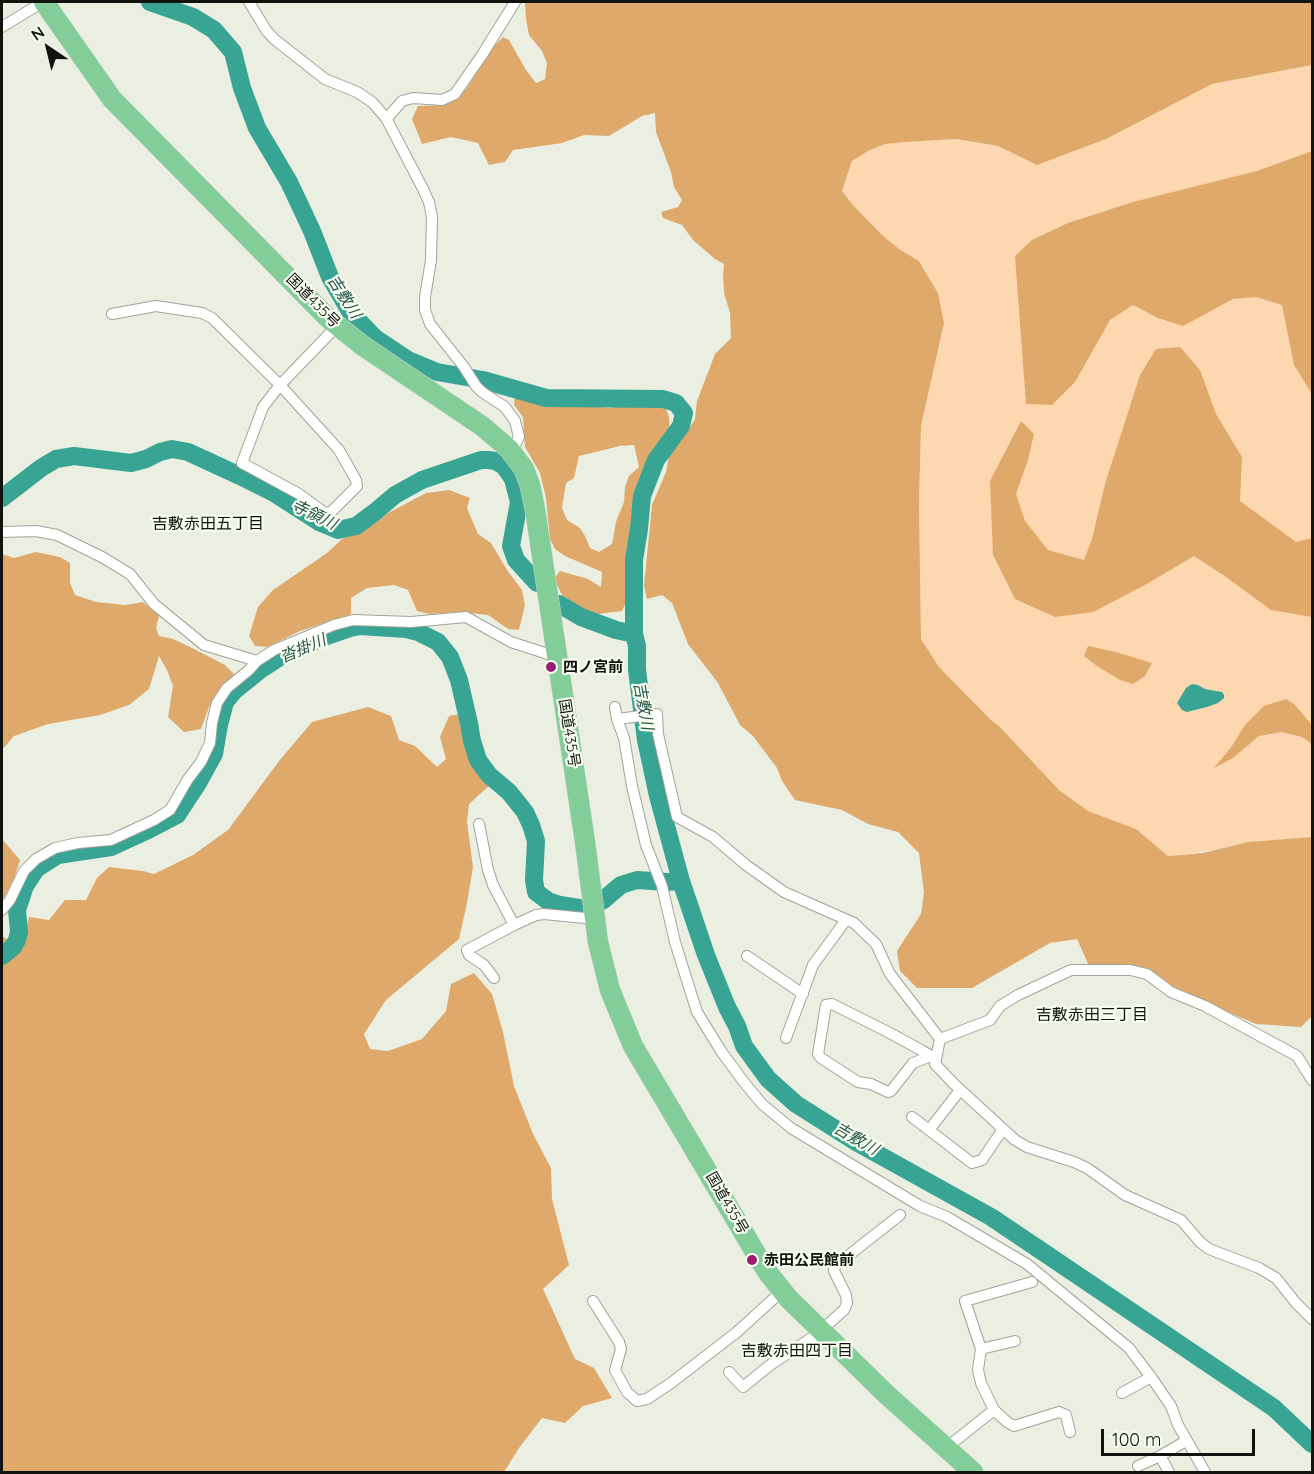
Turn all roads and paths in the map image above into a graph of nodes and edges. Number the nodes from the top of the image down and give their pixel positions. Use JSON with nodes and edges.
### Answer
{"nodes":[{"id":1,"x":44,"y":2,"type":"edge"},
{"id":2,"x":249,"y":2,"type":"edge"},
{"id":3,"x":515,"y":2,"type":"edge"},
{"id":4,"x":2,"y":27,"type":"edge"},
{"id":5,"x":386,"y":118,"type":"junction"},
{"id":6,"x":112,"y":314,"type":"dead end"},
{"id":7,"x":337,"y":326,"type":"junction"},
{"id":8,"x":280,"y":386,"type":"junction"},
{"id":9,"x":509,"y":449,"type":"junction"},
{"id":10,"x":2,"y":532,"type":"edge"},
{"id":11,"x":557,"y":657,"type":"junction"},
{"id":12,"x":257,"y":661,"type":"junction"},
{"id":13,"x":615,"y":707,"type":"dead end"},
{"id":14,"x":622,"y":718,"type":"junction"},
{"id":15,"x":479,"y":824,"type":"dead end"},
{"id":16,"x":2,"y":910,"type":"edge"},
{"id":17,"x":595,"y":919,"type":"junction"},
{"id":18,"x":846,"y":920,"type":"junction"},
{"id":19,"x":514,"y":925,"type":"junction"},
{"id":20,"x":747,"y":956,"type":"dead end"},
{"id":21,"x":494,"y":978,"type":"dead end"},
{"id":22,"x":803,"y":993,"type":"junction"},
{"id":23,"x":786,"y":1038,"type":"dead end"},
{"id":24,"x":940,"y":1039,"type":"junction"},
{"id":25,"x":933,"y":1058,"type":"junction"},
{"id":26,"x":1312,"y":1080,"type":"edge"},
{"id":27,"x":961,"y":1091,"type":"junction"},
{"id":28,"x":912,"y":1117,"type":"dead end"},
{"id":29,"x":929,"y":1130,"type":"junction"},
{"id":30,"x":1003,"y":1130,"type":"junction"},
{"id":31,"x":900,"y":1215,"type":"dead end"},
{"id":32,"x":1032,"y":1282,"type":"dead end"},
{"id":33,"x":782,"y":1291,"type":"junction"},
{"id":34,"x":593,"y":1301,"type":"dead end"},
{"id":35,"x":1312,"y":1319,"type":"edge"},
{"id":36,"x":820,"y":1331,"type":"junction"},
{"id":37,"x":1015,"y":1341,"type":"dead end"},
{"id":38,"x":981,"y":1349,"type":"junction"},
{"id":39,"x":729,"y":1372,"type":"dead end"},
{"id":40,"x":1151,"y":1377,"type":"junction"},
{"id":41,"x":1122,"y":1393,"type":"dead end"},
{"id":42,"x":994,"y":1410,"type":"junction"},
{"id":43,"x":1070,"y":1432,"type":"dead end"},
{"id":44,"x":1186,"y":1441,"type":"junction"},
{"id":45,"x":946,"y":1448,"type":"junction"},
{"id":46,"x":1160,"y":1456,"type":"junction"},
{"id":47,"x":1138,"y":1466,"type":"dead end"},
{"id":48,"x":971,"y":1472,"type":"edge"},
{"id":49,"x":1169,"y":1473,"type":"edge"},
{"id":50,"x":1205,"y":1473,"type":"edge"}],
"edges":[{"from":1,"to":4,"type":"street"},
{"from":1,"to":7,"type":"highway","name":"国道435号"},
{"from":2,"to":5,"type":"street"},
{"from":3,"to":5,"type":"street"},
{"from":5,"to":9,"type":"street"},
{"from":6,"to":8,"type":"street"},
{"from":7,"to":8,"type":"street"},
{"from":7,"to":9,"type":"highway","name":"国道435号"},
{"from":8,"to":8,"type":"street"},
{"from":9,"to":11,"type":"highway","name":"国道435号"},
{"from":10,"to":12,"type":"street"},
{"from":11,"to":12,"type":"street"},
{"from":11,"to":17,"type":"highway","name":"国道435号"},
{"from":12,"to":16,"type":"street"},
{"from":13,"to":14,"type":"street"},
{"from":14,"to":18,"type":"street"},
{"from":14,"to":40,"type":"street"},
{"from":15,"to":19,"type":"street"},
{"from":17,"to":19,"type":"street"},
{"from":17,"to":33,"type":"highway","name":"国道435号"},
{"from":18,"to":22,"type":"street"},
{"from":18,"to":24,"type":"street"},
{"from":19,"to":21,"type":"street"},
{"from":20,"to":22,"type":"street"},
{"from":22,"to":23,"type":"street"},
{"from":24,"to":25,"type":"street"},
{"from":24,"to":26,"type":"street"},
{"from":25,"to":25,"type":"street"},
{"from":25,"to":27,"type":"street"},
{"from":27,"to":29,"type":"street"},
{"from":27,"to":30,"type":"street"},
{"from":28,"to":29,"type":"street"},
{"from":29,"to":30,"type":"street"},
{"from":30,"to":35,"type":"street"},
{"from":31,"to":36,"type":"street"},
{"from":32,"to":38,"type":"street"},
{"from":33,"to":34,"type":"street"},
{"from":33,"to":36,"type":"highway","name":"国道435号"},
{"from":36,"to":39,"type":"street"},
{"from":36,"to":45,"type":"highway","name":"国道435号"},
{"from":37,"to":38,"type":"street"},
{"from":38,"to":42,"type":"street"},
{"from":40,"to":41,"type":"street"},
{"from":40,"to":44,"type":"street"},
{"from":42,"to":43,"type":"street"},
{"from":42,"to":45,"type":"street"},
{"from":44,"to":46,"type":"street"},
{"from":44,"to":50,"type":"street"},
{"from":45,"to":48,"type":"highway","name":"国道435号"},
{"from":46,"to":47,"type":"street"},
{"from":46,"to":49,"type":"street"}]}
